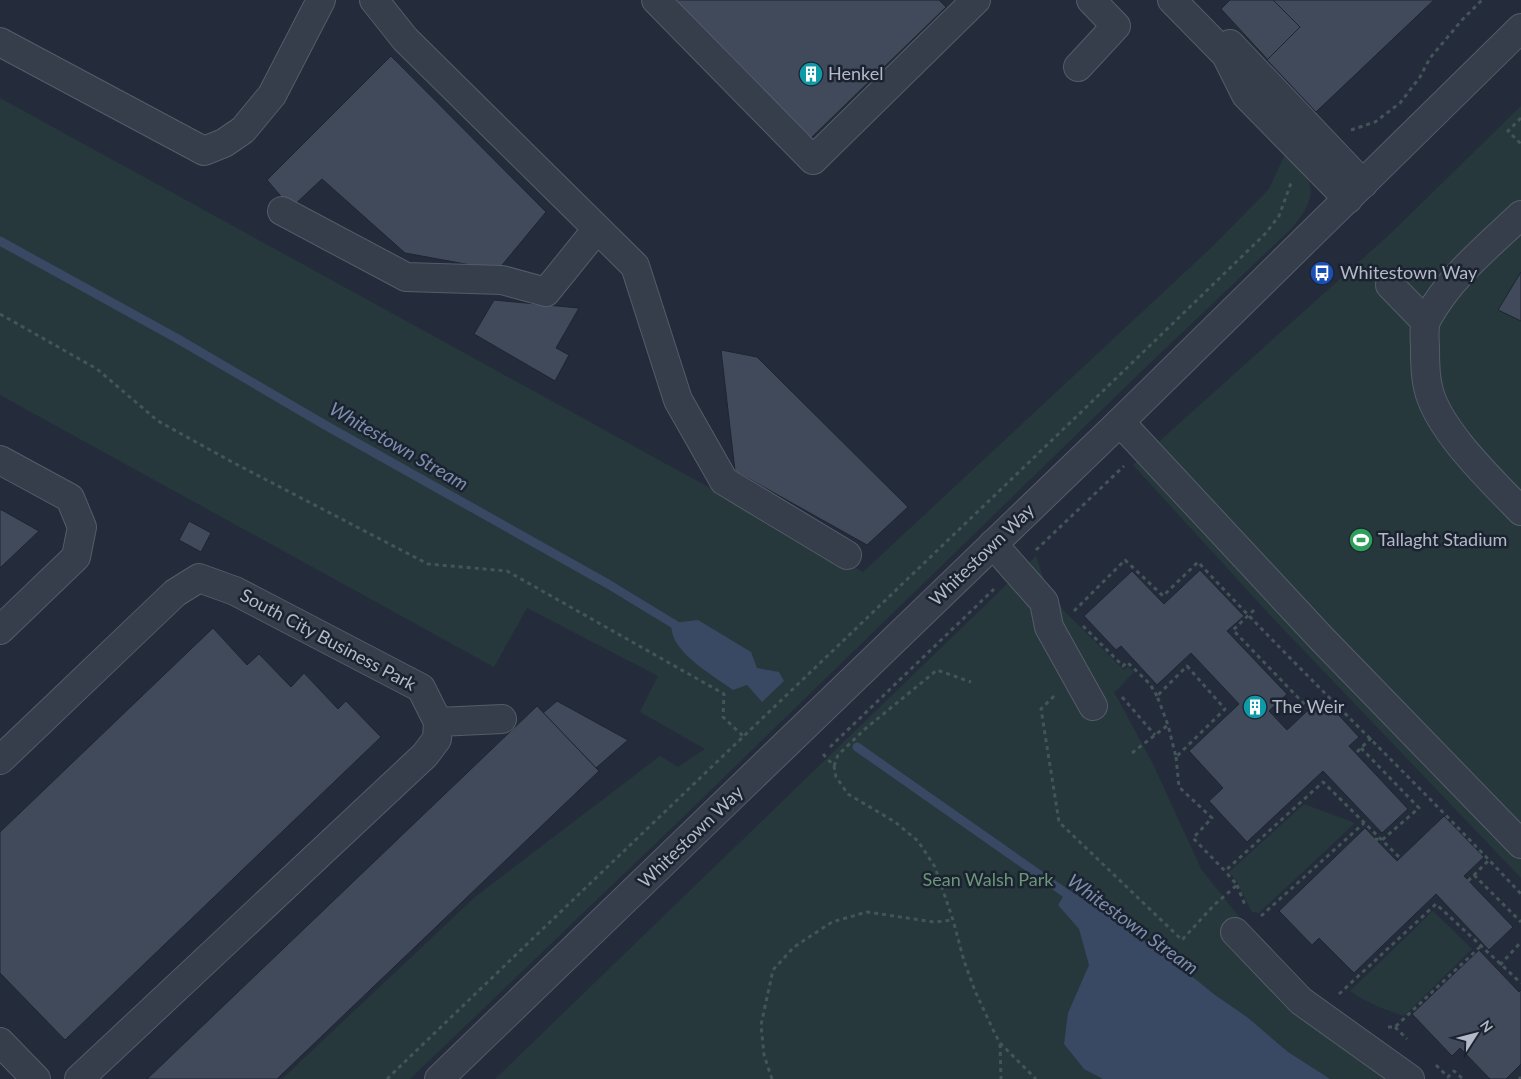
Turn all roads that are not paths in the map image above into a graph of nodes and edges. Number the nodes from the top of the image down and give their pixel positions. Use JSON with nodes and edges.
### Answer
{"nodes":[{"id":1,"x":321,"y":0,"type":"edge"},
{"id":2,"x":374,"y":0,"type":"edge"},
{"id":3,"x":656,"y":0,"type":"edge"},
{"id":4,"x":976,"y":0,"type":"edge"},
{"id":5,"x":1091,"y":0,"type":"edge"},
{"id":6,"x":1172,"y":0,"type":"edge"},
{"id":7,"x":1187,"y":0,"type":"edge"},
{"id":8,"x":1521,"y":28,"type":"edge"},
{"id":9,"x":0,"y":42,"type":"edge"},
{"id":10,"x":1078,"y":67,"type":"dead end"},
{"id":11,"x":1356,"y":191,"type":"junction"},
{"id":12,"x":282,"y":211,"type":"dead end"},
{"id":13,"x":1521,"y":215,"type":"edge"},
{"id":14,"x":598,"y":229,"type":"junction"},
{"id":15,"x":1390,"y":285,"type":"dead end"},
{"id":16,"x":1425,"y":321,"type":"junction"},
{"id":17,"x":1120,"y":422,"type":"junction"},
{"id":18,"x":0,"y":460,"type":"edge"},
{"id":19,"x":1521,"y":511,"type":"edge"},
{"id":20,"x":993,"y":544,"type":"junction"},
{"id":21,"x":847,"y":555,"type":"dead end"},
{"id":22,"x":0,"y":630,"type":"edge"},
{"id":23,"x":1093,"y":706,"type":"dead end"},
{"id":24,"x":502,"y":720,"type":"dead end"},
{"id":25,"x":438,"y":722,"type":"junction"},
{"id":26,"x":0,"y":760,"type":"edge"},
{"id":27,"x":1521,"y":844,"type":"edge"},
{"id":28,"x":1245,"y":921,"type":"road end"},
{"id":29,"x":0,"y":1042,"type":"edge"},
{"id":30,"x":36,"y":1079,"type":"edge"},
{"id":31,"x":79,"y":1079,"type":"edge"},
{"id":32,"x":439,"y":1079,"type":"edge"},
{"id":33,"x":1410,"y":1079,"type":"edge"}],
"edges":[{"from":1,"to":9,"type":"street"},
{"from":2,"to":14,"type":"street"},
{"from":3,"to":4,"type":"street"},
{"from":5,"to":10,"type":"street"},
{"from":6,"to":11,"type":"street"},
{"from":7,"to":11,"type":"street"},
{"from":8,"to":11,"type":"street","name":"Whitestown Way"},
{"from":11,"to":17,"type":"street","name":"Whitestown Way"},
{"from":12,"to":14,"type":"street"},
{"from":13,"to":16,"type":"street"},
{"from":14,"to":21,"type":"street"},
{"from":15,"to":16,"type":"street"},
{"from":16,"to":19,"type":"street"},
{"from":17,"to":20,"type":"street","name":"Whitestown Way"},
{"from":17,"to":27,"type":"street"},
{"from":18,"to":22,"type":"street"},
{"from":20,"to":23,"type":"street"},
{"from":20,"to":32,"type":"street","name":"Whitestown Way"},
{"from":24,"to":25,"type":"street"},
{"from":25,"to":26,"type":"street","name":"South City Business Park"},
{"from":25,"to":31,"type":"street"},
{"from":28,"to":33,"type":"street"},
{"from":29,"to":30,"type":"street"}]}
